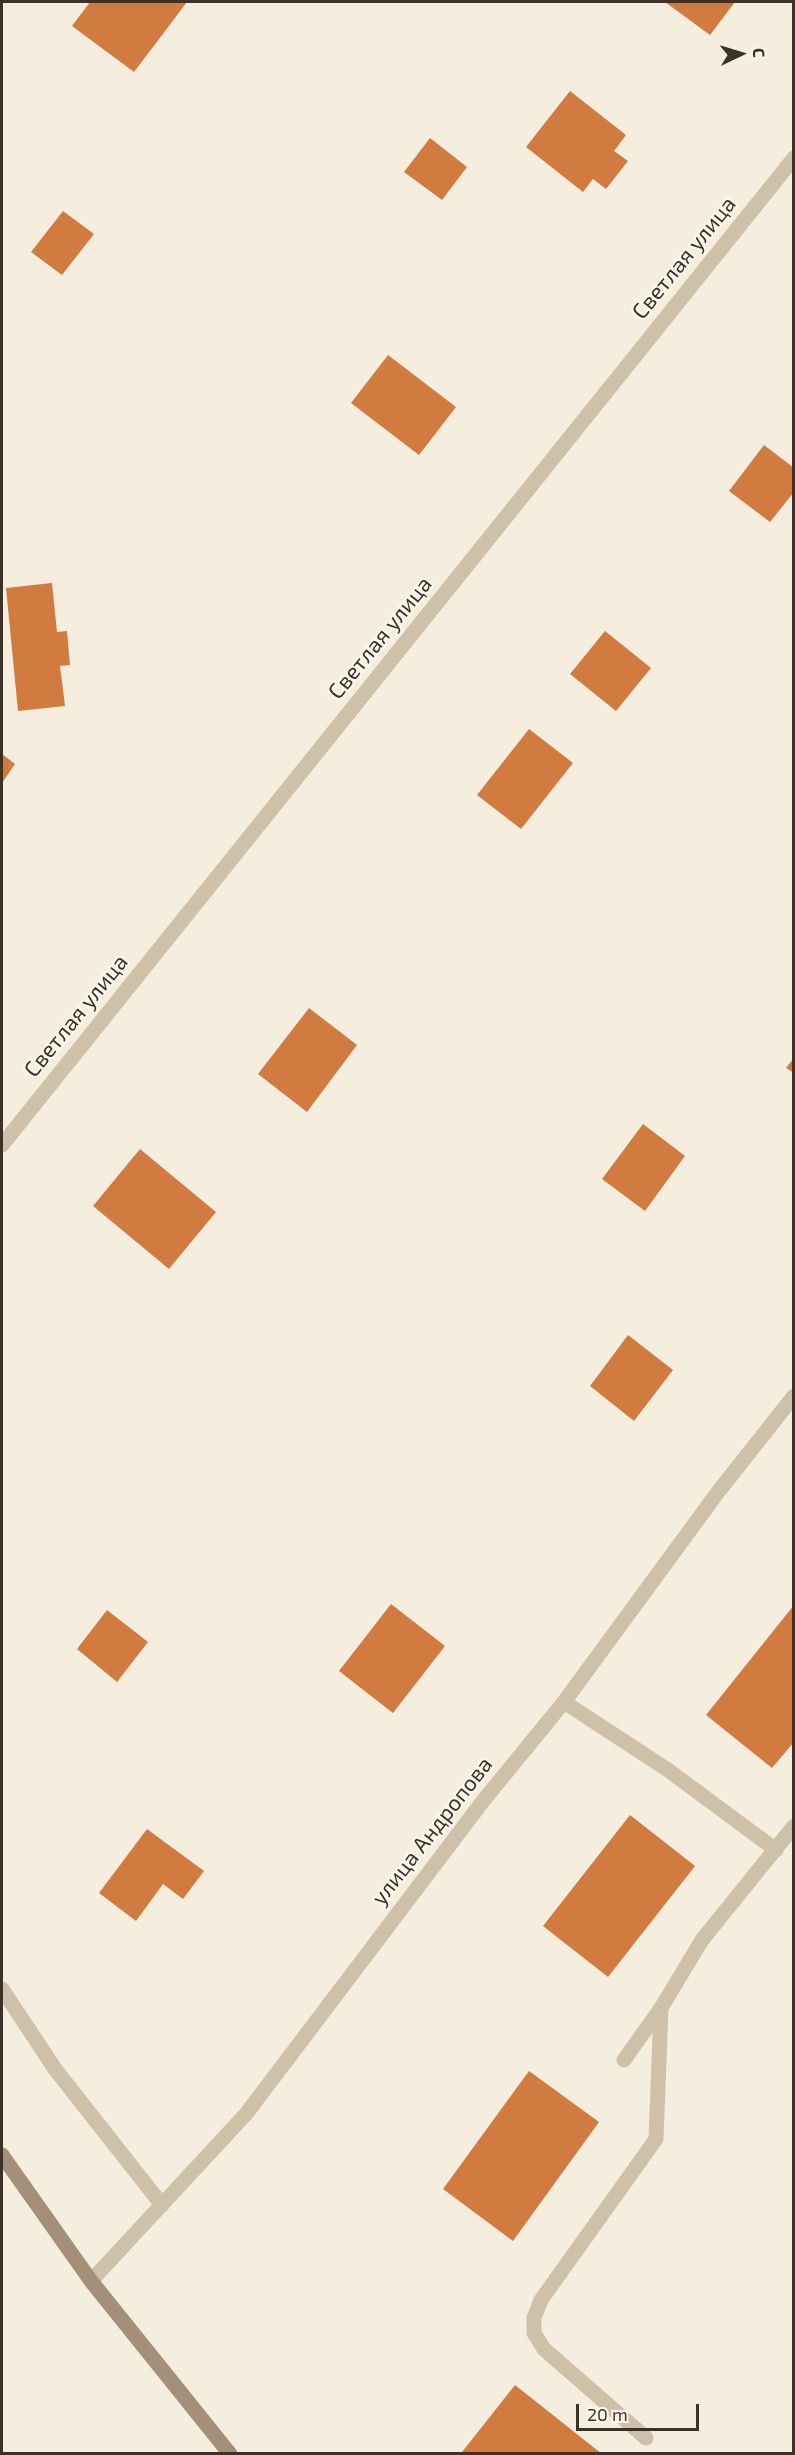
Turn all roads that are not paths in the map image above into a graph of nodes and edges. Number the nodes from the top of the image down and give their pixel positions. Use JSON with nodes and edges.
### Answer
{"nodes":[{"id":1,"x":794,"y":158,"type":"edge"},
{"id":2,"x":2,"y":1145,"type":"edge"},
{"id":3,"x":794,"y":1396,"type":"edge"},
{"id":4,"x":564,"y":1702,"type":"junction"},
{"id":5,"x":794,"y":1826,"type":"edge"},
{"id":6,"x":776,"y":1850,"type":"junction"},
{"id":7,"x":2,"y":1989,"type":"edge"},
{"id":8,"x":661,"y":2008,"type":"junction"},
{"id":9,"x":624,"y":2060,"type":"dead end"},
{"id":10,"x":2,"y":2155,"type":"edge"},
{"id":11,"x":162,"y":2205,"type":"junction"},
{"id":12,"x":91,"y":2281,"type":"junction"},
{"id":13,"x":646,"y":2438,"type":"dead end"},
{"id":14,"x":230,"y":2454,"type":"edge"}],
"edges":[{"from":1,"to":2,"type":"street","name":"Светлая улица"},
{"from":3,"to":4,"type":"street","name":"улица Андропова"},
{"from":4,"to":6,"type":"street"},
{"from":4,"to":11,"type":"street","name":"улица Андропова"},
{"from":5,"to":6,"type":"street"},
{"from":6,"to":8,"type":"street"},
{"from":7,"to":11,"type":"street"},
{"from":8,"to":9,"type":"street"},
{"from":8,"to":13,"type":"street"},
{"from":10,"to":12,"type":"main road"},
{"from":11,"to":12,"type":"street","name":"улица Андропова"},
{"from":12,"to":14,"type":"main road"}]}
